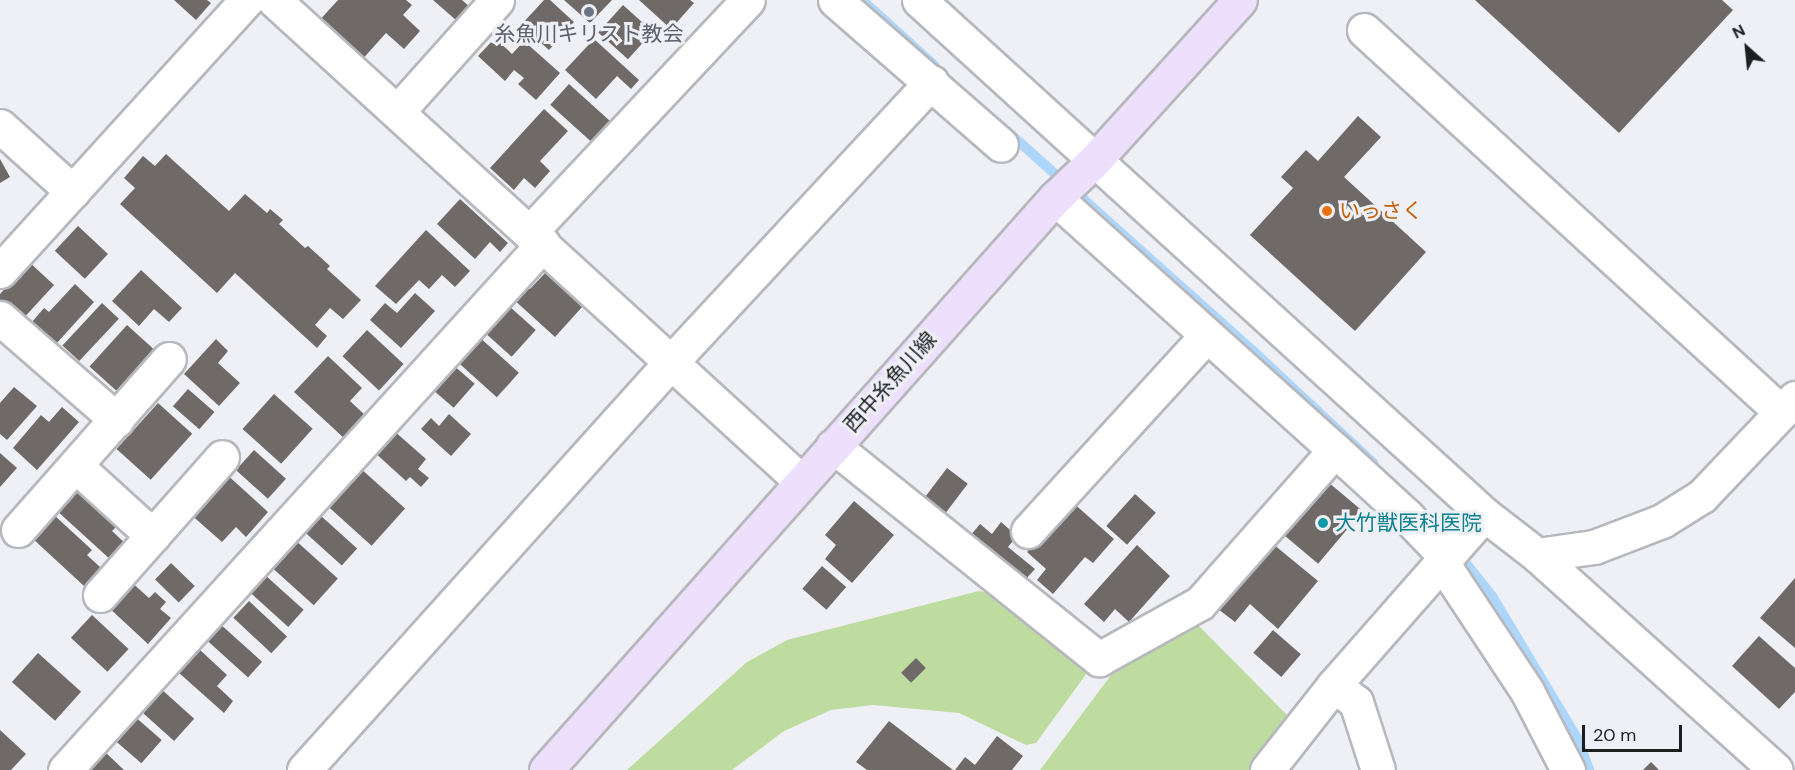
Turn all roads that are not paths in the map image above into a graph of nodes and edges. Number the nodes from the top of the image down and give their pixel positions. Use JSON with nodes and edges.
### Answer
{"nodes":[{"id":1,"x":247,"y":0,"type":"edge"},
{"id":2,"x":274,"y":0,"type":"edge"},
{"id":3,"x":497,"y":0,"type":"edge"},
{"id":4,"x":748,"y":0,"type":"edge"},
{"id":5,"x":835,"y":0,"type":"edge"},
{"id":6,"x":919,"y":0,"type":"edge"},
{"id":7,"x":1240,"y":0,"type":"edge"},
{"id":8,"x":1364,"y":30,"type":"dead end"},
{"id":9,"x":931,"y":82,"type":"junction"},
{"id":10,"x":397,"y":112,"type":"junction"},
{"id":11,"x":0,"y":126,"type":"edge"},
{"id":12,"x":1001,"y":145,"type":"dead end"},
{"id":13,"x":1094,"y":161,"type":"junction"},
{"id":14,"x":73,"y":192,"type":"junction"},
{"id":15,"x":1055,"y":198,"type":"junction"},
{"id":16,"x":537,"y":238,"type":"junction"},
{"id":17,"x":0,"y":271,"type":"edge"},
{"id":18,"x":0,"y":318,"type":"edge"},
{"id":19,"x":1206,"y":336,"type":"junction"},
{"id":20,"x":169,"y":359,"type":"dead end"},
{"id":21,"x":672,"y":361,"type":"junction"},
{"id":22,"x":1788,"y":405,"type":"edge"},
{"id":23,"x":117,"y":420,"type":"junction"},
{"id":24,"x":833,"y":446,"type":"junction"},
{"id":25,"x":1335,"y":450,"type":"junction"},
{"id":26,"x":222,"y":457,"type":"dead end"},
{"id":27,"x":76,"y":466,"type":"junction"},
{"id":28,"x":801,"y":481,"type":"junction"},
{"id":29,"x":1484,"y":514,"type":"junction"},
{"id":30,"x":18,"y":530,"type":"dead end"},
{"id":31,"x":1028,"y":531,"type":"dead end"},
{"id":32,"x":153,"y":536,"type":"junction"},
{"id":33,"x":1537,"y":555,"type":"junction"},
{"id":34,"x":1443,"y":558,"type":"junction"},
{"id":35,"x":100,"y":595,"type":"dead end"},
{"id":36,"x":1334,"y":685,"type":"junction"},
{"id":37,"x":65,"y":770,"type":"edge"},
{"id":38,"x":304,"y":770,"type":"edge"},
{"id":39,"x":546,"y":770,"type":"edge"},
{"id":40,"x":1267,"y":770,"type":"edge"},
{"id":41,"x":1378,"y":770,"type":"edge"},
{"id":42,"x":1568,"y":770,"type":"edge"},
{"id":43,"x":1776,"y":770,"type":"edge"}],
"edges":[{"from":1,"to":14,"type":"street"},
{"from":2,"to":10,"type":"street"},
{"from":3,"to":10,"type":"street"},
{"from":4,"to":16,"type":"street"},
{"from":5,"to":9,"type":"street"},
{"from":6,"to":13,"type":"street"},
{"from":7,"to":13,"type":"main road","name":"西中糸魚川線"},
{"from":8,"to":22,"type":"street"},
{"from":9,"to":12,"type":"street"},
{"from":9,"to":21,"type":"street"},
{"from":10,"to":16,"type":"street"},
{"from":11,"to":14,"type":"street"},
{"from":13,"to":15,"type":"main road","name":"西中糸魚川線"},
{"from":13,"to":29,"type":"street"},
{"from":14,"to":17,"type":"street"},
{"from":15,"to":19,"type":"street"},
{"from":15,"to":24,"type":"main road","name":"西中糸魚川線"},
{"from":16,"to":21,"type":"street"},
{"from":16,"to":37,"type":"street"},
{"from":18,"to":23,"type":"street"},
{"from":19,"to":25,"type":"street"},
{"from":19,"to":31,"type":"street"},
{"from":20,"to":23,"type":"street"},
{"from":21,"to":28,"type":"street"},
{"from":21,"to":38,"type":"street"},
{"from":22,"to":33,"type":"street"},
{"from":23,"to":27,"type":"street"},
{"from":24,"to":25,"type":"street"},
{"from":24,"to":28,"type":"main road","name":"西中糸魚川線"},
{"from":25,"to":34,"type":"street"},
{"from":26,"to":32,"type":"street"},
{"from":27,"to":30,"type":"street"},
{"from":27,"to":32,"type":"street"},
{"from":28,"to":39,"type":"main road","name":"西中糸魚川線"},
{"from":29,"to":33,"type":"street"},
{"from":29,"to":34,"type":"street"},
{"from":32,"to":35,"type":"street"},
{"from":33,"to":43,"type":"street"},
{"from":34,"to":36,"type":"street"},
{"from":34,"to":42,"type":"street"},
{"from":36,"to":40,"type":"street"},
{"from":36,"to":41,"type":"street"}]}
